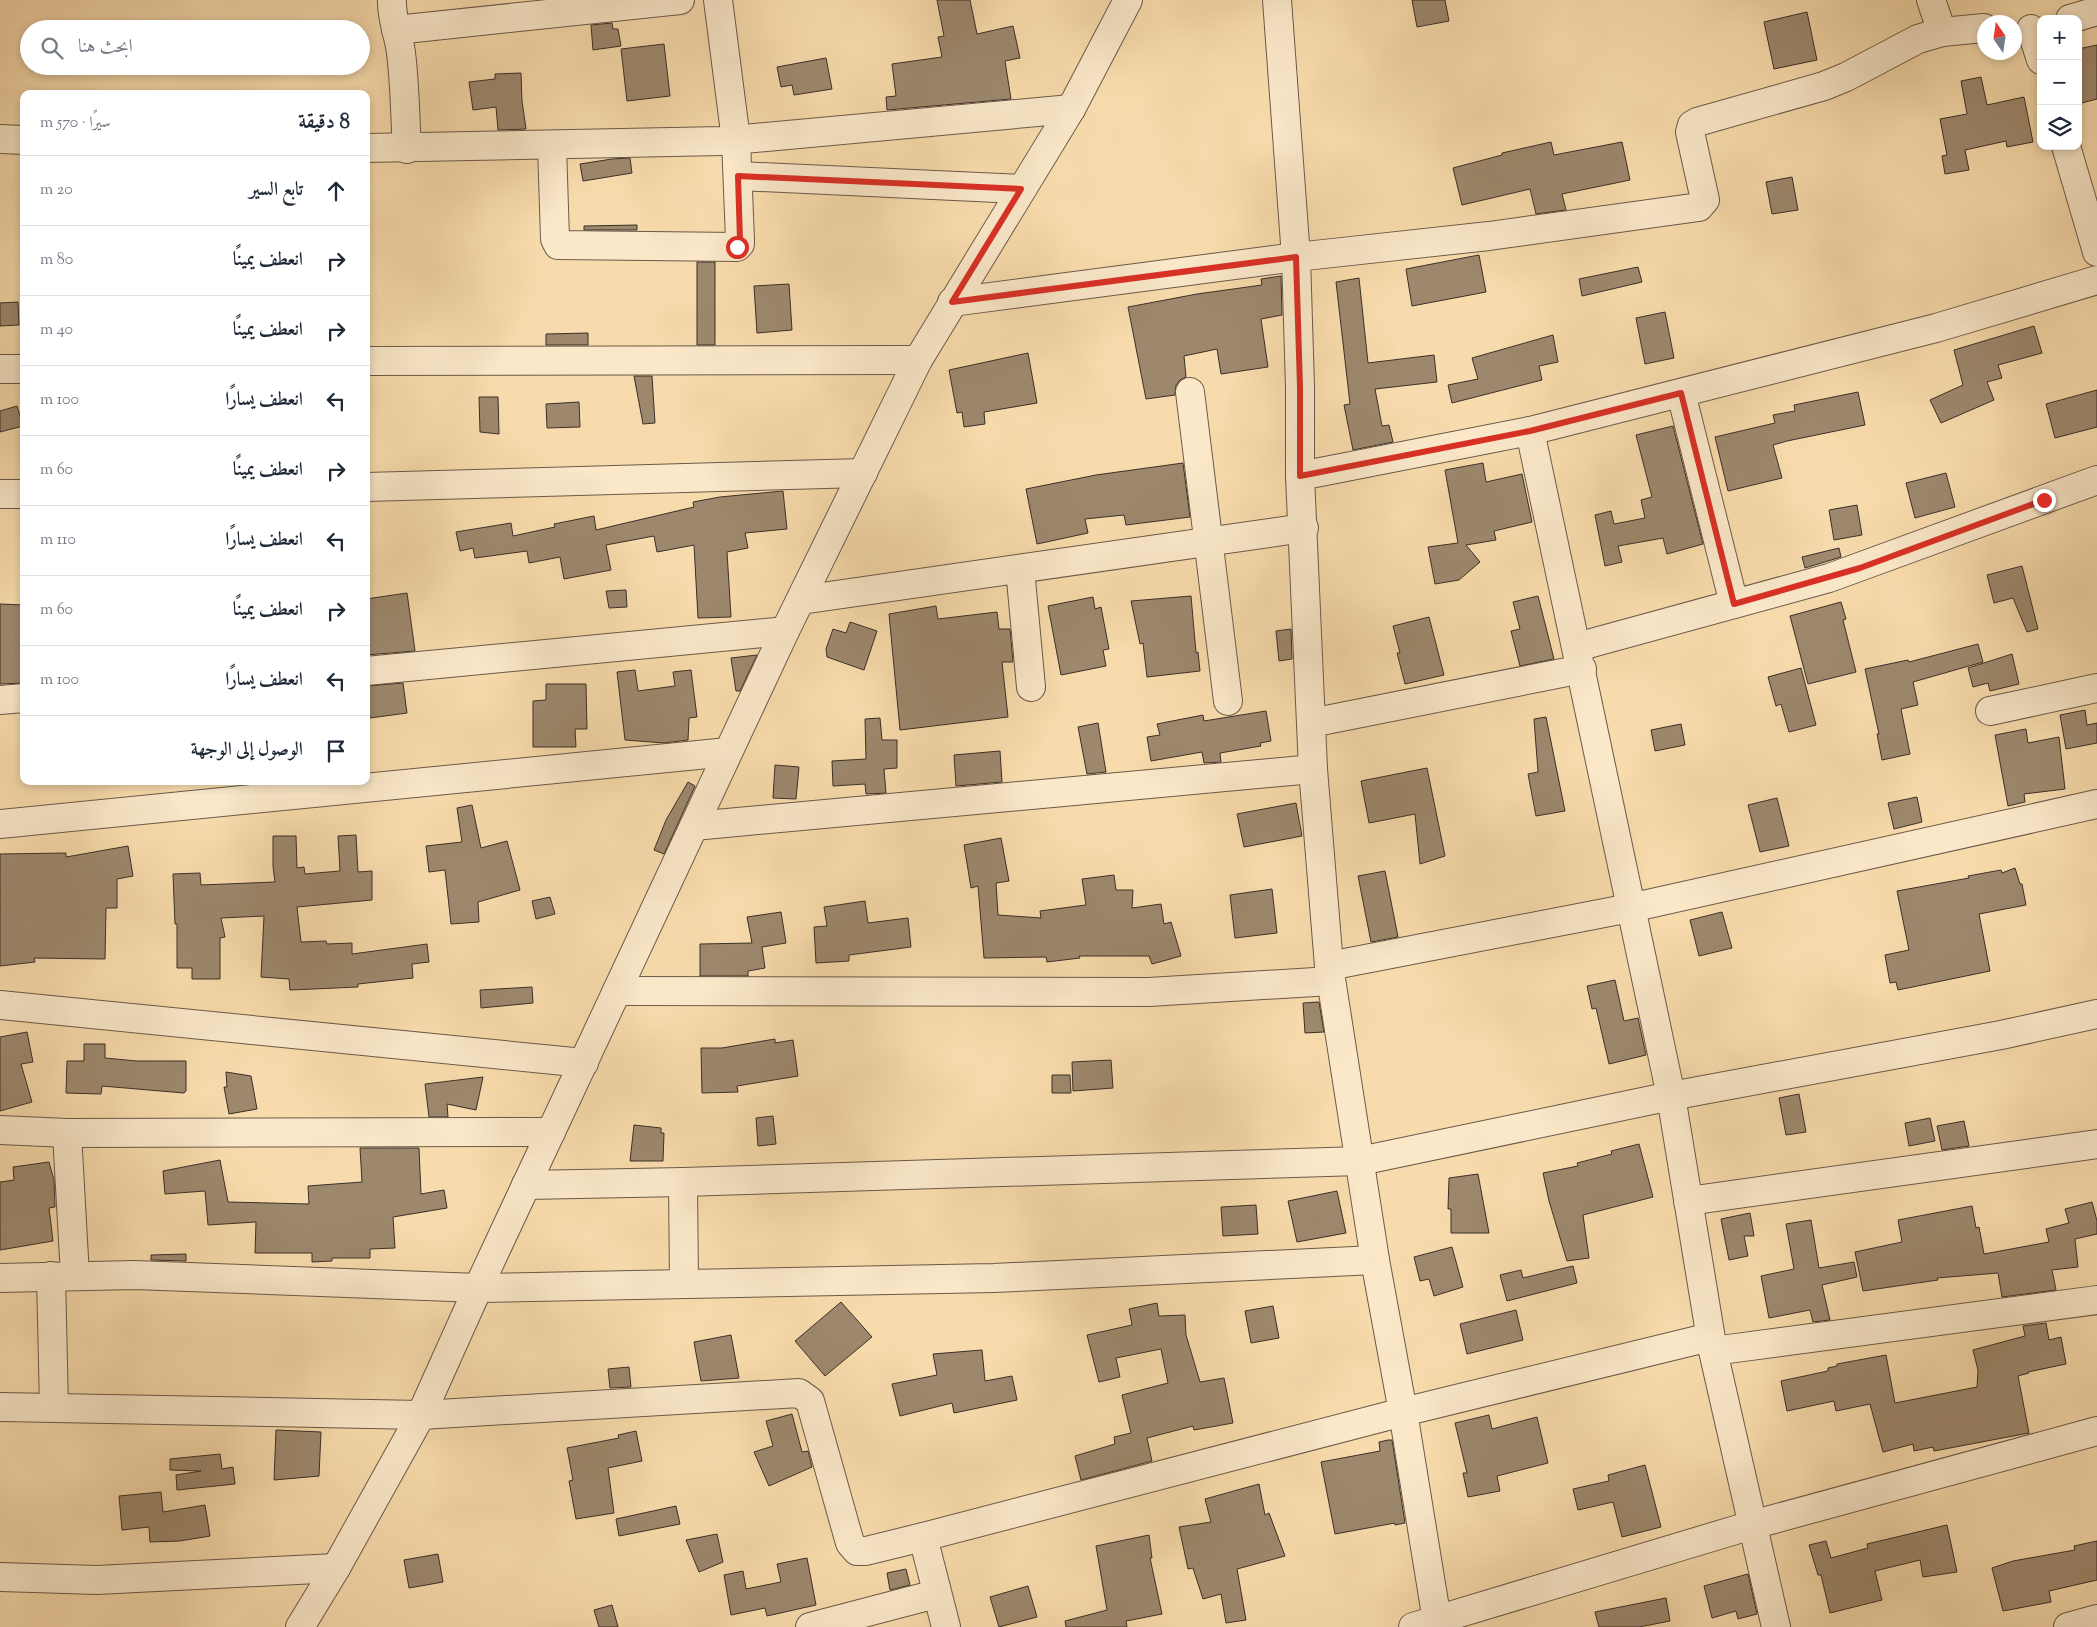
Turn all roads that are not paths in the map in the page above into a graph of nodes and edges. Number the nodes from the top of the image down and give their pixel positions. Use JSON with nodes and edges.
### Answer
{"nodes":[{"id":1,"x":392,"y":0,"type":"edge"},
{"id":2,"x":680,"y":0,"type":"edge"},
{"id":3,"x":718,"y":0,"type":"edge"},
{"id":4,"x":1128,"y":0,"type":"edge"},
{"id":5,"x":1277,"y":0,"type":"edge"},
{"id":6,"x":1931,"y":0,"type":"edge"},
{"id":7,"x":2097,"y":11,"type":"edge"},
{"id":8,"x":2082,"y":15,"type":"edge"},
{"id":9,"x":2029,"y":28,"type":"edge"},
{"id":10,"x":1977,"y":29,"type":"edge"},
{"id":11,"x":396,"y":30,"type":"junction"},
{"id":12,"x":1942,"y":32,"type":"junction"},
{"id":13,"x":2037,"y":49,"type":"edge"},
{"id":14,"x":1071,"y":109,"type":"junction"},
{"id":15,"x":0,"y":139,"type":"edge"},
{"id":16,"x":20,"y":140,"type":"edge"},
{"id":17,"x":736,"y":140,"type":"junction"},
{"id":18,"x":552,"y":146,"type":"junction"},
{"id":19,"x":370,"y":148,"type":"edge"},
{"id":20,"x":407,"y":149,"type":"junction"},
{"id":21,"x":2067,"y":150,"type":"edge"},
{"id":22,"x":738,"y":176,"type":"junction"},
{"id":23,"x":1021,"y":189,"type":"junction"},
{"id":24,"x":2097,"y":252,"type":"edge"},
{"id":25,"x":1296,"y":257,"type":"junction"},
{"id":26,"x":2097,"y":280,"type":"edge"},
{"id":27,"x":952,"y":302,"type":"junction"},
{"id":28,"x":918,"y":360,"type":"junction"},
{"id":29,"x":370,"y":361,"type":"edge"},
{"id":30,"x":20,"y":369,"type":"edge"},
{"id":31,"x":0,"y":370,"type":"edge"},
{"id":32,"x":1190,"y":392,"type":"dead end"},
{"id":33,"x":1681,"y":393,"type":"junction"},
{"id":34,"x":1530,"y":431,"type":"junction"},
{"id":35,"x":863,"y":473,"type":"junction"},
{"id":36,"x":1300,"y":476,"type":"junction"},
{"id":37,"x":2097,"y":480,"type":"edge"},
{"id":38,"x":370,"y":487,"type":"edge"},
{"id":39,"x":0,"y":494,"type":"edge"},
{"id":40,"x":20,"y":494,"type":"edge"},
{"id":41,"x":1304,"y":528,"type":"junction"},
{"id":42,"x":1210,"y":541,"type":"junction"},
{"id":43,"x":1020,"y":569,"type":"junction"},
{"id":44,"x":802,"y":600,"type":"junction"},
{"id":45,"x":1734,"y":604,"type":"junction"},
{"id":46,"x":785,"y":631,"type":"junction"},
{"id":47,"x":1579,"y":658,"type":"junction"},
{"id":48,"x":370,"y":671,"type":"edge"},
{"id":49,"x":1031,"y":688,"type":"dead end"},
{"id":50,"x":2097,"y":688,"type":"edge"},
{"id":51,"x":20,"y":698,"type":"edge"},
{"id":52,"x":0,"y":700,"type":"edge"},
{"id":53,"x":1228,"y":701,"type":"dead end"},
{"id":54,"x":1990,"y":711,"type":"dead end"},
{"id":55,"x":1311,"y":723,"type":"junction"},
{"id":56,"x":728,"y":752,"type":"junction"},
{"id":57,"x":1313,"y":769,"type":"junction"},
{"id":58,"x":2097,"y":804,"type":"edge"},
{"id":59,"x":0,"y":824,"type":"edge"},
{"id":60,"x":694,"y":826,"type":"junction"},
{"id":61,"x":1630,"y":908,"type":"junction"},
{"id":62,"x":1330,"y":974,"type":"junction"},
{"id":63,"x":617,"y":990,"type":"junction"},
{"id":64,"x":0,"y":1004,"type":"edge"},
{"id":65,"x":2097,"y":1014,"type":"edge"},
{"id":66,"x":584,"y":1063,"type":"junction"},
{"id":67,"x":1671,"y":1096,"type":"junction"},
{"id":68,"x":0,"y":1130,"type":"edge"},
{"id":69,"x":551,"y":1132,"type":"junction"},
{"id":70,"x":67,"y":1133,"type":"junction"},
{"id":71,"x":2097,"y":1144,"type":"edge"},
{"id":72,"x":1360,"y":1161,"type":"junction"},
{"id":73,"x":683,"y":1182,"type":"junction"},
{"id":74,"x":526,"y":1185,"type":"junction"},
{"id":75,"x":1688,"y":1201,"type":"junction"},
{"id":76,"x":1375,"y":1260,"type":"junction"},
{"id":77,"x":63,"y":1276,"type":"junction"},
{"id":78,"x":0,"y":1278,"type":"edge"},
{"id":79,"x":684,"y":1284,"type":"junction"},
{"id":80,"x":478,"y":1288,"type":"junction"},
{"id":81,"x":2097,"y":1300,"type":"edge"},
{"id":82,"x":1711,"y":1344,"type":"junction"},
{"id":83,"x":0,"y":1407,"type":"edge"},
{"id":84,"x":54,"y":1407,"type":"junction"},
{"id":85,"x":1403,"y":1412,"type":"junction"},
{"id":86,"x":420,"y":1415,"type":"junction"},
{"id":87,"x":2097,"y":1431,"type":"edge"},
{"id":88,"x":1752,"y":1525,"type":"junction"},
{"id":89,"x":922,"y":1537,"type":"junction"},
{"id":90,"x":336,"y":1568,"type":"junction"},
{"id":91,"x":0,"y":1576,"type":"edge"},
{"id":92,"x":936,"y":1594,"type":"junction"},
{"id":93,"x":2097,"y":1619,"type":"edge"},
{"id":94,"x":1429,"y":1624,"type":"edge"},
{"id":95,"x":300,"y":1627,"type":"edge"},
{"id":96,"x":810,"y":1627,"type":"edge"},
{"id":97,"x":946,"y":1627,"type":"edge"},
{"id":98,"x":1776,"y":1627,"type":"edge"},
{"id":99,"x":2068,"y":1627,"type":"edge"}],
"edges":[{"from":1,"to":11,"type":"street"},
{"from":2,"to":11,"type":"street"},
{"from":3,"to":17,"type":"street"},
{"from":4,"to":14,"type":"street"},
{"from":5,"to":25,"type":"street"},
{"from":6,"to":12,"type":"street"},
{"from":7,"to":8,"type":"street"},
{"from":9,"to":13,"type":"street"},
{"from":10,"to":12,"type":"street"},
{"from":11,"to":20,"type":"street"},
{"from":12,"to":25,"type":"street"},
{"from":14,"to":17,"type":"street"},
{"from":14,"to":23,"type":"street"},
{"from":15,"to":16,"type":"street"},
{"from":17,"to":18,"type":"street"},
{"from":17,"to":22,"type":"street"},
{"from":18,"to":20,"type":"street"},
{"from":18,"to":22,"type":"street"},
{"from":19,"to":20,"type":"street"},
{"from":21,"to":24,"type":"street"},
{"from":22,"to":23,"type":"street"},
{"from":23,"to":27,"type":"street"},
{"from":25,"to":27,"type":"street"},
{"from":25,"to":36,"type":"street"},
{"from":26,"to":33,"type":"street"},
{"from":27,"to":28,"type":"street"},
{"from":28,"to":29,"type":"street"},
{"from":28,"to":35,"type":"street"},
{"from":30,"to":31,"type":"street"},
{"from":32,"to":42,"type":"street"},
{"from":33,"to":34,"type":"street"},
{"from":33,"to":45,"type":"street"},
{"from":34,"to":36,"type":"street"},
{"from":34,"to":47,"type":"street"},
{"from":35,"to":38,"type":"street"},
{"from":35,"to":44,"type":"street"},
{"from":36,"to":41,"type":"street"},
{"from":37,"to":45,"type":"street"},
{"from":39,"to":40,"type":"street"},
{"from":41,"to":42,"type":"street"},
{"from":41,"to":55,"type":"street"},
{"from":42,"to":43,"type":"street"},
{"from":42,"to":53,"type":"street"},
{"from":43,"to":44,"type":"street"},
{"from":43,"to":49,"type":"street"},
{"from":44,"to":46,"type":"street"},
{"from":45,"to":47,"type":"street"},
{"from":46,"to":48,"type":"street"},
{"from":46,"to":56,"type":"street"},
{"from":47,"to":55,"type":"street"},
{"from":47,"to":61,"type":"street"},
{"from":50,"to":54,"type":"street"},
{"from":51,"to":52,"type":"street"},
{"from":55,"to":57,"type":"street"},
{"from":56,"to":59,"type":"street"},
{"from":56,"to":60,"type":"street"},
{"from":57,"to":60,"type":"street"},
{"from":57,"to":62,"type":"street"},
{"from":58,"to":61,"type":"street"},
{"from":60,"to":63,"type":"street"},
{"from":61,"to":62,"type":"street"},
{"from":61,"to":67,"type":"street"},
{"from":62,"to":63,"type":"street"},
{"from":62,"to":72,"type":"street"},
{"from":63,"to":66,"type":"street"},
{"from":64,"to":66,"type":"street"},
{"from":65,"to":67,"type":"street"},
{"from":66,"to":69,"type":"street"},
{"from":67,"to":72,"type":"street"},
{"from":67,"to":75,"type":"street"},
{"from":68,"to":70,"type":"street"},
{"from":69,"to":70,"type":"street"},
{"from":69,"to":74,"type":"street"},
{"from":70,"to":77,"type":"street"},
{"from":71,"to":75,"type":"street"},
{"from":72,"to":73,"type":"street"},
{"from":72,"to":76,"type":"street"},
{"from":73,"to":74,"type":"street"},
{"from":73,"to":79,"type":"street"},
{"from":74,"to":80,"type":"street"},
{"from":75,"to":82,"type":"street"},
{"from":76,"to":79,"type":"street"},
{"from":76,"to":85,"type":"street"},
{"from":77,"to":78,"type":"street"},
{"from":77,"to":80,"type":"street"},
{"from":77,"to":84,"type":"street"},
{"from":79,"to":80,"type":"street"},
{"from":80,"to":86,"type":"street"},
{"from":81,"to":82,"type":"street"},
{"from":82,"to":85,"type":"street"},
{"from":82,"to":88,"type":"street"},
{"from":83,"to":84,"type":"street"},
{"from":84,"to":86,"type":"street"},
{"from":85,"to":89,"type":"street"},
{"from":85,"to":94,"type":"street"},
{"from":86,"to":89,"type":"street"},
{"from":86,"to":90,"type":"street"},
{"from":87,"to":88,"type":"street"},
{"from":88,"to":94,"type":"street"},
{"from":88,"to":98,"type":"street"},
{"from":89,"to":92,"type":"street"},
{"from":90,"to":91,"type":"street"},
{"from":90,"to":95,"type":"street"},
{"from":92,"to":96,"type":"street"},
{"from":92,"to":97,"type":"street"},
{"from":93,"to":99,"type":"street"}]}
